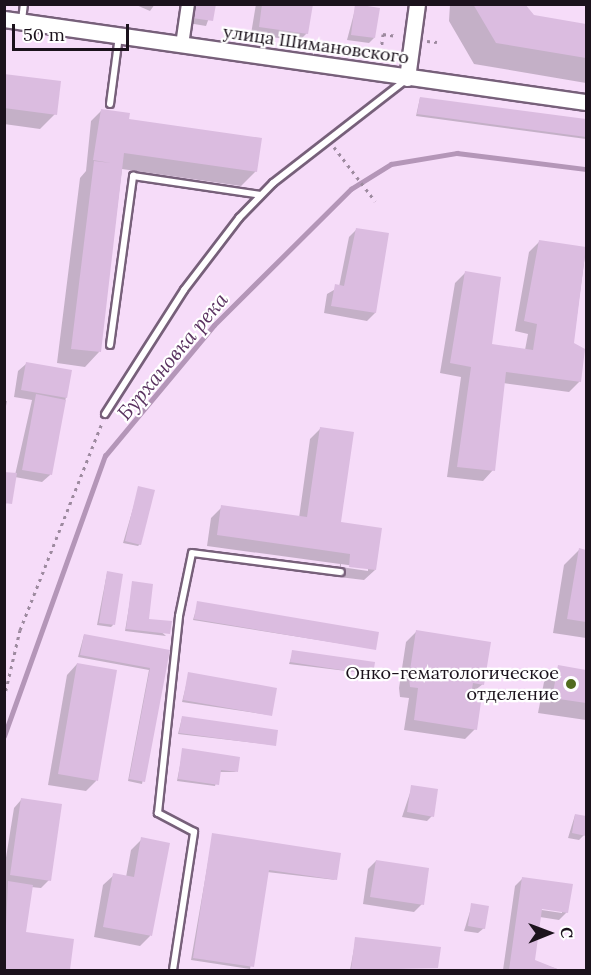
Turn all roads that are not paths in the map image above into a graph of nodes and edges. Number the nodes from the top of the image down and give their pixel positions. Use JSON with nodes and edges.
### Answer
{"nodes":[{"id":1,"x":24,"y":4,"type":"edge"},
{"id":2,"x":188,"y":4,"type":"edge"},
{"id":3,"x":417,"y":4,"type":"edge"},
{"id":4,"x":4,"y":19,"type":"edge"},
{"id":5,"x":22,"y":21,"type":"junction"},
{"id":6,"x":119,"y":35,"type":"junction"},
{"id":7,"x":182,"y":45,"type":"junction"},
{"id":8,"x":407,"y":78,"type":"junction"},
{"id":9,"x":586,"y":102,"type":"edge"},
{"id":10,"x":110,"y":104,"type":"dead end"},
{"id":11,"x":261,"y":195,"type":"junction"},
{"id":12,"x":110,"y":345,"type":"dead end"},
{"id":13,"x":105,"y":414,"type":"road end"},
{"id":14,"x":341,"y":572,"type":"dead end"},
{"id":15,"x":172,"y":970,"type":"edge"}],
"edges":[{"from":1,"to":5,"type":"lane"},
{"from":2,"to":7,"type":"street"},
{"from":3,"to":8,"type":"street"},
{"from":4,"to":5,"type":"street","name":"улица Шимановского"},
{"from":5,"to":6,"type":"street","name":"улица Шимановского"},
{"from":6,"to":7,"type":"street","name":"улица Шимановского"},
{"from":6,"to":10,"type":"lane"},
{"from":7,"to":8,"type":"street","name":"улица Шимановского"},
{"from":8,"to":9,"type":"street","name":"улица Шимановского"},
{"from":8,"to":11,"type":"lane"},
{"from":11,"to":12,"type":"lane"},
{"from":11,"to":13,"type":"lane"},
{"from":14,"to":15,"type":"lane"}]}
